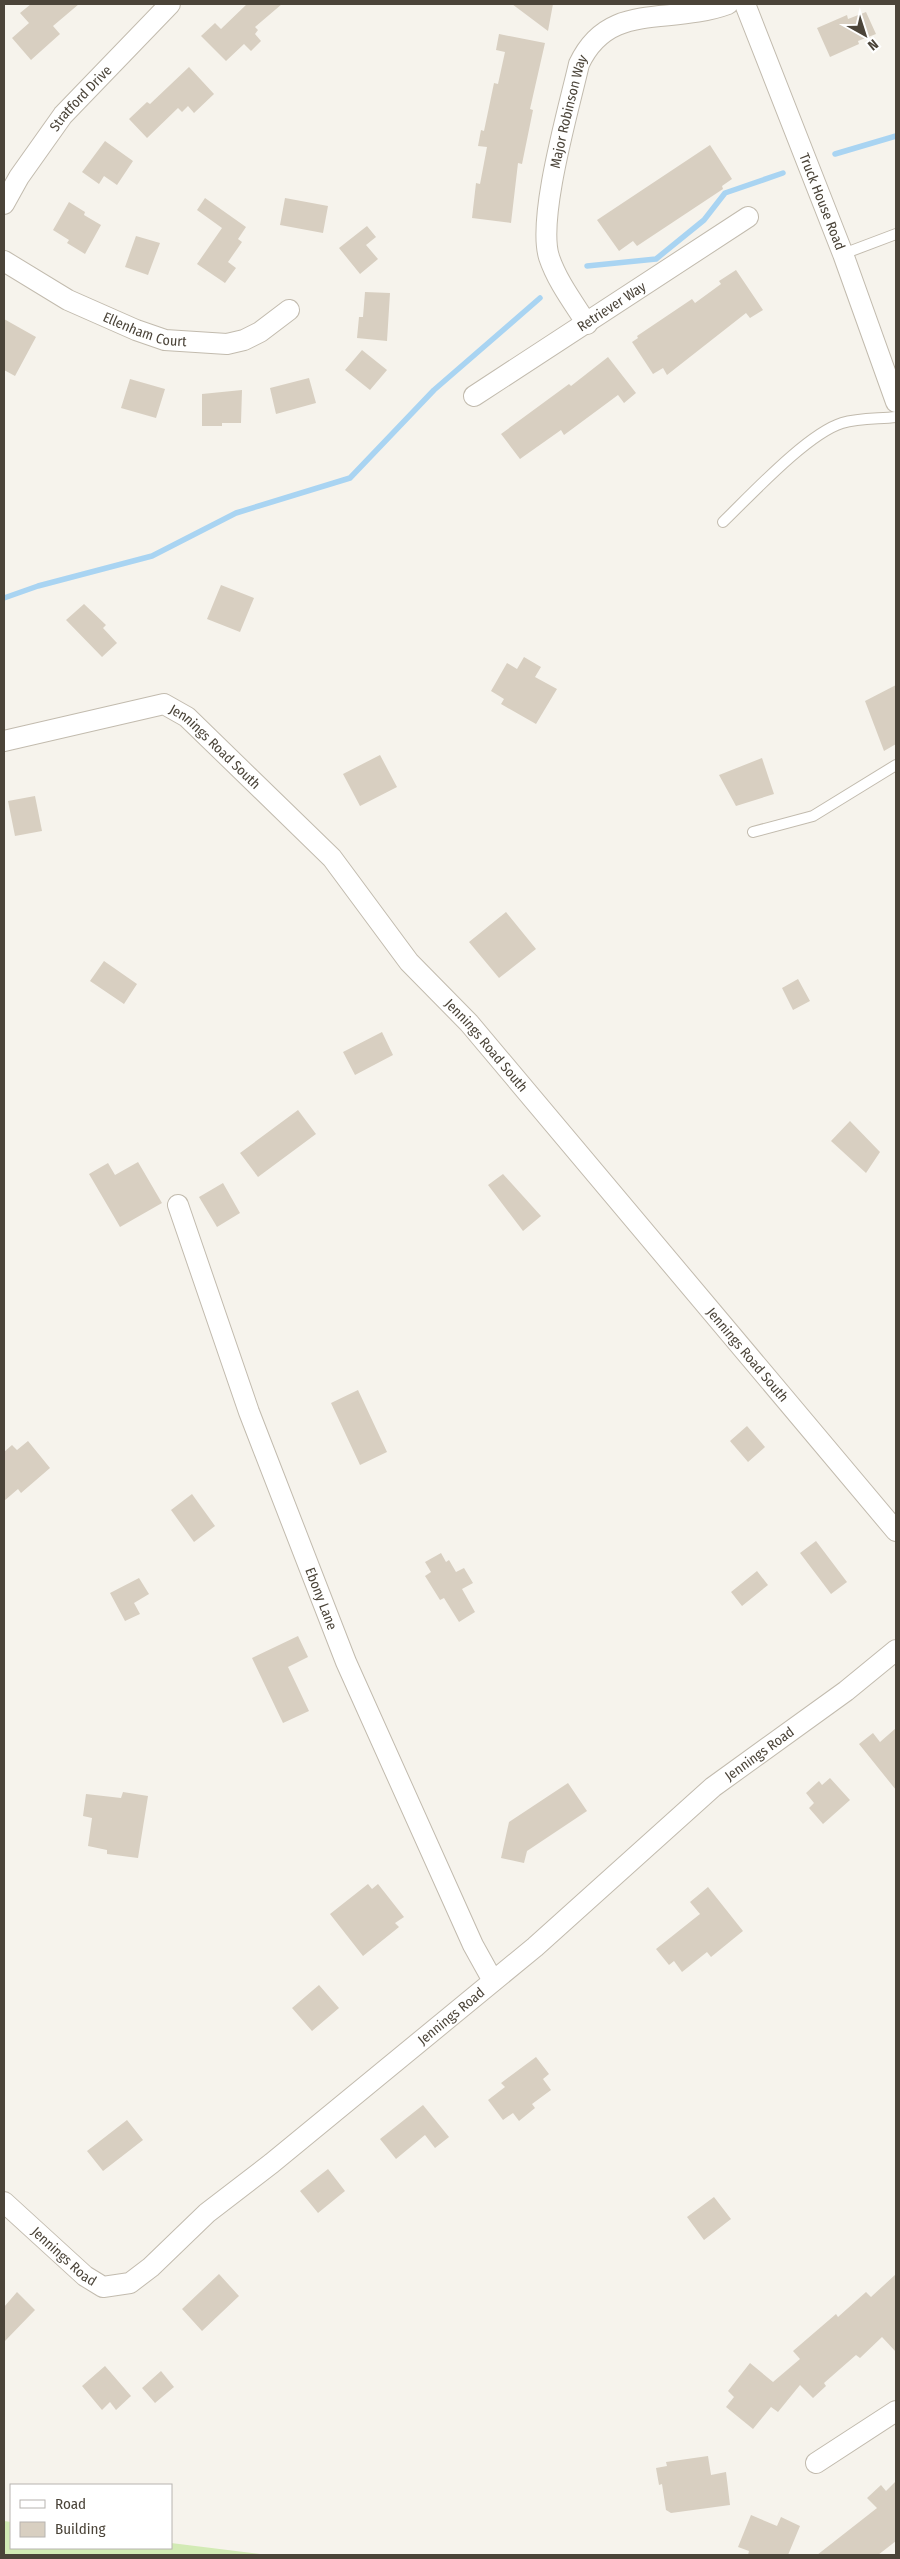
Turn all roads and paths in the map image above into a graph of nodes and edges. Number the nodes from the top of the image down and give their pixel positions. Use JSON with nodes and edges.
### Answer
{"nodes":[{"id":1,"x":170,"y":4,"type":"edge"},
{"id":2,"x":728,"y":4,"type":"edge"},
{"id":3,"x":745,"y":4,"type":"edge"},
{"id":4,"x":4,"y":204,"type":"edge"},
{"id":5,"x":748,"y":217,"type":"dead end"},
{"id":6,"x":896,"y":234,"type":"edge"},
{"id":7,"x":843,"y":254,"type":"junction"},
{"id":8,"x":4,"y":261,"type":"edge"},
{"id":9,"x":289,"y":310,"type":"dead end"},
{"id":10,"x":587,"y":324,"type":"junction"},
{"id":11,"x":474,"y":396,"type":"dead end"},
{"id":12,"x":896,"y":402,"type":"edge"},
{"id":13,"x":896,"y":417,"type":"edge"},
{"id":14,"x":723,"y":522,"type":"dead end"},
{"id":15,"x":4,"y":741,"type":"edge"},
{"id":16,"x":896,"y":765,"type":"edge"},
{"id":17,"x":753,"y":832,"type":"dead end"},
{"id":18,"x":178,"y":1205,"type":"dead end"},
{"id":19,"x":896,"y":1532,"type":"edge"},
{"id":20,"x":896,"y":1650,"type":"edge"},
{"id":21,"x":494,"y":1981,"type":"junction"},
{"id":22,"x":4,"y":2202,"type":"edge"},
{"id":23,"x":896,"y":2411,"type":"edge"},
{"id":24,"x":816,"y":2463,"type":"dead end"}],
"edges":[{"from":1,"to":4,"type":"street","name":"Stratford Drive"},
{"from":2,"to":10,"type":"street","name":"Major Robinson Way"},
{"from":3,"to":7,"type":"street","name":"Truck House Road"},
{"from":5,"to":10,"type":"street","name":"Retriever Way"},
{"from":6,"to":7,"type":"lane"},
{"from":7,"to":12,"type":"street","name":"Truck House Road"},
{"from":8,"to":9,"type":"street","name":"Ellenham Court"},
{"from":10,"to":11,"type":"street","name":"Retriever Way"},
{"from":13,"to":14,"type":"lane"},
{"from":15,"to":19,"type":"street","name":"Jennings Road South"},
{"from":16,"to":17,"type":"lane"},
{"from":18,"to":21,"type":"street","name":"Ebony Lane"},
{"from":20,"to":21,"type":"street","name":"Jennings Road"},
{"from":21,"to":22,"type":"street","name":"Jennings Road"},
{"from":23,"to":24,"type":"street"}]}
